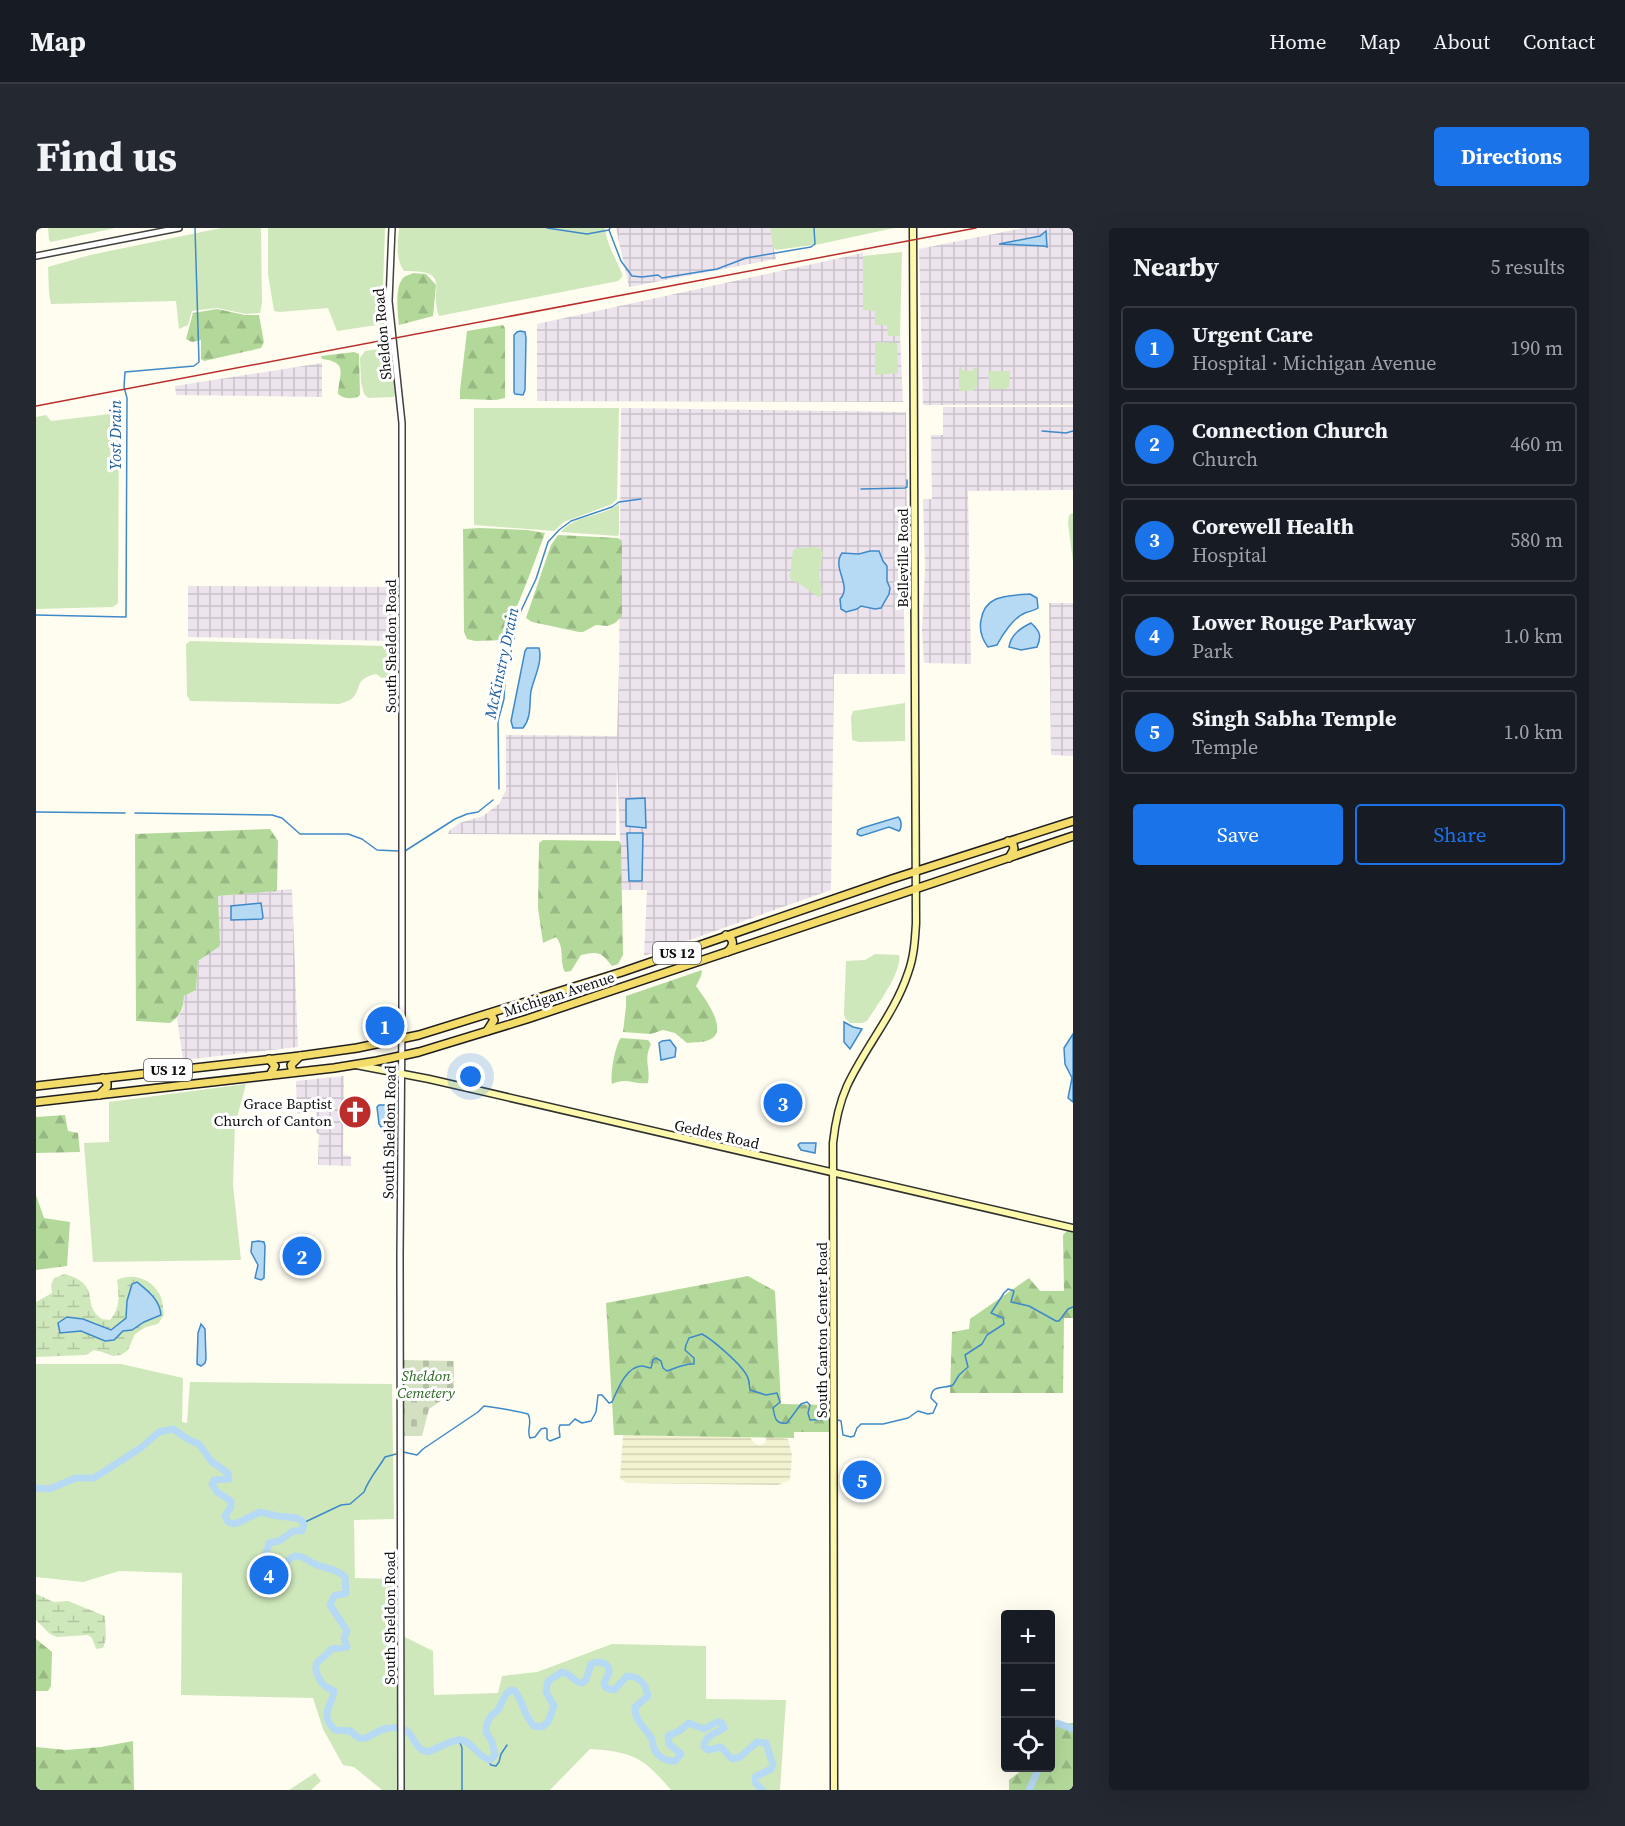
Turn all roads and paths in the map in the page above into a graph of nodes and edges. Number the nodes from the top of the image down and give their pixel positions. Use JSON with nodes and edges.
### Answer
{"nodes":[{"id":1,"x":179,"y":228,"type":"edge"},
{"id":2,"x":392,"y":228,"type":"edge"},
{"id":3,"x":913,"y":228,"type":"edge"},
{"id":4,"x":36,"y":256,"type":"edge"},
{"id":5,"x":401,"y":401,"type":"joint"},
{"id":6,"x":1073,"y":821,"type":"edge"},
{"id":7,"x":1050,"y":828,"type":"junction"},
{"id":8,"x":1073,"y":836,"type":"edge"},
{"id":9,"x":1008,"y":841,"type":"junction"},
{"id":10,"x":1044,"y":845,"type":"junction"},
{"id":11,"x":1009,"y":858,"type":"junction"},
{"id":12,"x":916,"y":871,"type":"junction"},
{"id":13,"x":916,"y":889,"type":"junction"},
{"id":14,"x":786,"y":915,"type":"junction"},
{"id":15,"x":787,"y":931,"type":"junction"},
{"id":16,"x":726,"y":935,"type":"junction"},
{"id":17,"x":727,"y":952,"type":"junction"},
{"id":18,"x":528,"y":1002,"type":"junction"},
{"id":19,"x":488,"y":1014,"type":"junction"},
{"id":20,"x":527,"y":1019,"type":"junction"},
{"id":21,"x":487,"y":1031,"type":"junction"},
{"id":22,"x":402,"y":1040,"type":"junction"},
{"id":23,"x":300,"y":1056,"type":"junction"},
{"id":24,"x":402,"y":1056,"type":"junction"},
{"id":25,"x":269,"y":1059,"type":"junction"},
{"id":26,"x":356,"y":1065,"type":"junction"},
{"id":27,"x":293,"y":1072,"type":"junction"},
{"id":28,"x":401,"y":1074,"type":"junction"},
{"id":29,"x":270,"y":1075,"type":"junction"},
{"id":30,"x":104,"y":1078,"type":"junction"},
{"id":31,"x":36,"y":1086,"type":"edge"},
{"id":32,"x":99,"y":1095,"type":"junction"},
{"id":33,"x":36,"y":1102,"type":"edge"},
{"id":34,"x":833,"y":1172,"type":"junction"},
{"id":35,"x":1073,"y":1228,"type":"edge"},
{"id":36,"x":401,"y":1790,"type":"edge"},
{"id":37,"x":834,"y":1790,"type":"edge"}],
"edges":[{"from":1,"to":4,"type":"street"},
{"from":2,"to":5,"type":"street","name":"Sheldon Road"},
{"from":3,"to":12,"type":"main road","name":"Belleville Road"},
{"from":5,"to":22,"type":"street","name":"South Sheldon Road"},
{"from":6,"to":7,"type":"main road","name":"Michigan Avenue","number":"US 12"},
{"from":7,"to":9,"type":"main road","name":"Michigan Avenue","number":"US 12"},
{"from":7,"to":10,"type":"main road"},
{"from":8,"to":10,"type":"main road","name":"Michigan Avenue","number":"US 12"},
{"from":9,"to":11,"type":"main road"},
{"from":9,"to":12,"type":"main road","name":"Michigan Avenue","number":"US 12"},
{"from":10,"to":11,"type":"main road","name":"Michigan Avenue","number":"US 12"},
{"from":11,"to":13,"type":"main road","name":"Michigan Avenue","number":"US 12"},
{"from":12,"to":13,"type":"main road","name":"Belleville Road"},
{"from":12,"to":14,"type":"main road","name":"Michigan Avenue","number":"US 12"},
{"from":13,"to":15,"type":"main road","name":"Michigan Avenue","number":"US 12"},
{"from":13,"to":34,"type":"main road","name":"South Canton Center Road"},
{"from":14,"to":15,"type":"main road"},
{"from":14,"to":16,"type":"main road","name":"Michigan Avenue","number":"US 12"},
{"from":15,"to":17,"type":"main road","name":"Michigan Avenue","number":"US 12"},
{"from":16,"to":17,"type":"main road"},
{"from":16,"to":18,"type":"main road","name":"Michigan Avenue","number":"US 12"},
{"from":17,"to":20,"type":"main road","name":"Michigan Avenue","number":"US 12"},
{"from":18,"to":19,"type":"main road","name":"Michigan Avenue","number":"US 12"},
{"from":18,"to":20,"type":"main road"},
{"from":19,"to":21,"type":"main road"},
{"from":19,"to":22,"type":"main road","name":"Michigan Avenue","number":"US 12"},
{"from":20,"to":21,"type":"main road","name":"Michigan Avenue","number":"US 12"},
{"from":21,"to":24,"type":"main road","name":"Michigan Avenue","number":"US 12"},
{"from":22,"to":23,"type":"main road","name":"Michigan Avenue","number":"US 12"},
{"from":22,"to":24,"type":"street","name":"South Sheldon Road"},
{"from":23,"to":25,"type":"main road","name":"Michigan Avenue","number":"US 12"},
{"from":23,"to":27,"type":"main road"},
{"from":24,"to":26,"type":"main road","name":"Michigan Avenue","number":"US 12"},
{"from":24,"to":28,"type":"street","name":"South Sheldon Road"},
{"from":25,"to":29,"type":"main road"},
{"from":25,"to":30,"type":"main road","name":"Michigan Avenue","number":"US 12"},
{"from":26,"to":27,"type":"main road","name":"Michigan Avenue","number":"US 12"},
{"from":26,"to":28,"type":"main road","name":"Geddes Road"},
{"from":27,"to":29,"type":"main road","name":"Michigan Avenue","number":"US 12"},
{"from":28,"to":34,"type":"main road","name":"Geddes Road"},
{"from":28,"to":36,"type":"street","name":"South Sheldon Road"},
{"from":29,"to":32,"type":"main road","name":"Michigan Avenue","number":"US 12"},
{"from":30,"to":31,"type":"main road","name":"Michigan Avenue","number":"US 12"},
{"from":30,"to":32,"type":"main road"},
{"from":32,"to":33,"type":"main road","name":"Michigan Avenue","number":"US 12"},
{"from":34,"to":35,"type":"main road","name":"Geddes Road"},
{"from":34,"to":37,"type":"main road","name":"South Canton Center Road"}]}
